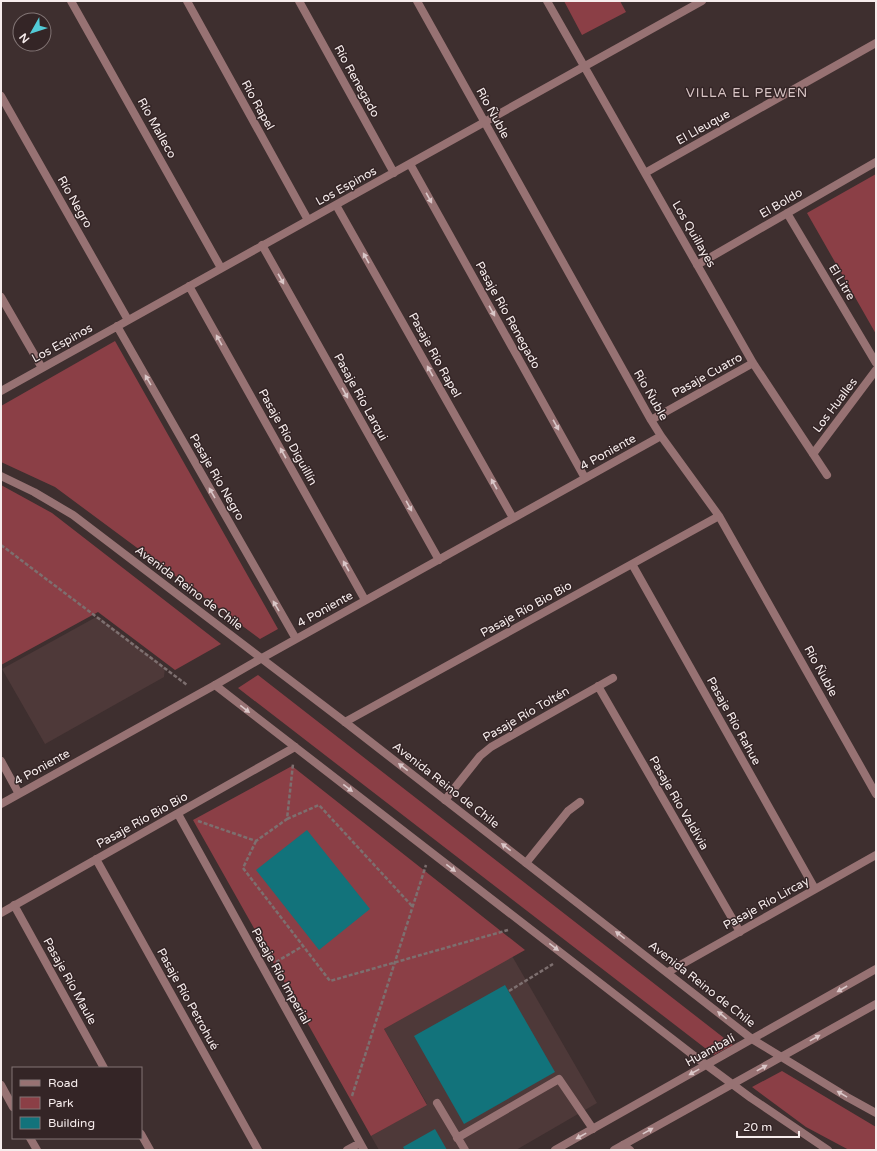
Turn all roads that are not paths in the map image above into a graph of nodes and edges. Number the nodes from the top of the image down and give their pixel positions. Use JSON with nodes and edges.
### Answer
{"nodes":[{"id":1,"x":71,"y":1,"type":"edge"},
{"id":2,"x":187,"y":1,"type":"edge"},
{"id":3,"x":299,"y":1,"type":"edge"},
{"id":4,"x":418,"y":1,"type":"edge"},
{"id":5,"x":547,"y":1,"type":"edge"},
{"id":6,"x":702,"y":1,"type":"edge"},
{"id":7,"x":876,"y":43,"type":"edge"},
{"id":8,"x":584,"y":67,"type":"junction"},
{"id":9,"x":1,"y":96,"type":"edge"},
{"id":10,"x":484,"y":123,"type":"junction"},
{"id":11,"x":876,"y":162,"type":"edge"},
{"id":12,"x":410,"y":164,"type":"junction"},
{"id":13,"x":394,"y":172,"type":"junction"},
{"id":14,"x":645,"y":173,"type":"junction"},
{"id":15,"x":336,"y":205,"type":"junction"},
{"id":16,"x":787,"y":213,"type":"junction"},
{"id":17,"x":308,"y":220,"type":"junction"},
{"id":18,"x":262,"y":245,"type":"junction"},
{"id":19,"x":697,"y":265,"type":"junction"},
{"id":20,"x":221,"y":268,"type":"junction"},
{"id":21,"x":189,"y":286,"type":"junction"},
{"id":22,"x":1,"y":297,"type":"edge"},
{"id":23,"x":128,"y":320,"type":"junction"},
{"id":24,"x":117,"y":326,"type":"junction"},
{"id":25,"x":753,"y":363,"type":"junction"},
{"id":26,"x":876,"y":363,"type":"edge"},
{"id":27,"x":42,"y":368,"type":"junction"},
{"id":28,"x":876,"y":370,"type":"edge"},
{"id":29,"x":1,"y":391,"type":"edge"},
{"id":30,"x":651,"y":420,"type":"junction"},
{"id":31,"x":661,"y":436,"type":"junction"},
{"id":32,"x":813,"y":454,"type":"junction"},
{"id":33,"x":827,"y":475,"type":"dead end"},
{"id":34,"x":1,"y":476,"type":"edge"},
{"id":35,"x":585,"y":478,"type":"junction"},
{"id":36,"x":719,"y":516,"type":"junction"},
{"id":37,"x":513,"y":518,"type":"junction"},
{"id":38,"x":439,"y":560,"type":"junction"},
{"id":39,"x":632,"y":564,"type":"junction"},
{"id":40,"x":365,"y":600,"type":"junction"},
{"id":41,"x":296,"y":640,"type":"junction"},
{"id":42,"x":262,"y":658,"type":"junction"},
{"id":43,"x":613,"y":678,"type":"dead end"},
{"id":44,"x":215,"y":685,"type":"junction"},
{"id":45,"x":598,"y":686,"type":"junction"},
{"id":46,"x":345,"y":722,"type":"junction"},
{"id":47,"x":296,"y":748,"type":"junction"},
{"id":48,"x":1,"y":761,"type":"edge"},
{"id":49,"x":19,"y":794,"type":"junction"},
{"id":50,"x":876,"y":794,"type":"edge"},
{"id":51,"x":445,"y":800,"type":"junction"},
{"id":52,"x":580,"y":802,"type":"dead end"},
{"id":53,"x":1,"y":804,"type":"edge"},
{"id":54,"x":178,"y":814,"type":"junction"},
{"id":55,"x":876,"y":855,"type":"edge"},
{"id":56,"x":96,"y":859,"type":"junction"},
{"id":57,"x":526,"y":863,"type":"junction"},
{"id":58,"x":815,"y":889,"type":"junction"},
{"id":59,"x":14,"y":905,"type":"junction"},
{"id":60,"x":1,"y":912,"type":"edge"},
{"id":61,"x":740,"y":932,"type":"junction"},
{"id":62,"x":876,"y":970,"type":"edge"},
{"id":63,"x":668,"y":972,"type":"junction"},
{"id":64,"x":876,"y":1004,"type":"edge"},
{"id":65,"x":752,"y":1039,"type":"junction"},
{"id":66,"x":782,"y":1057,"type":"junction"},
{"id":67,"x":708,"y":1065,"type":"junction"},
{"id":68,"x":103,"y":1067,"type":"edge"},
{"id":69,"x":732,"y":1084,"type":"junction"},
{"id":70,"x":1,"y":1085,"type":"edge"},
{"id":71,"x":438,"y":1104,"type":"dead end"},
{"id":72,"x":12,"y":1105,"type":"edge"},
{"id":73,"x":876,"y":1112,"type":"edge"},
{"id":74,"x":593,"y":1129,"type":"junction"},
{"id":75,"x":142,"y":1136,"type":"edge"},
{"id":76,"x":457,"y":1138,"type":"junction"},
{"id":77,"x":31,"y":1139,"type":"edge"},
{"id":78,"x":623,"y":1145,"type":"junction"},
{"id":79,"x":362,"y":1146,"type":"edge"},
{"id":80,"x":37,"y":1150,"type":"edge"},
{"id":81,"x":150,"y":1150,"type":"edge"},
{"id":82,"x":258,"y":1150,"type":"edge"},
{"id":83,"x":347,"y":1150,"type":"edge"},
{"id":84,"x":465,"y":1150,"type":"edge"},
{"id":85,"x":555,"y":1150,"type":"edge"},
{"id":86,"x":614,"y":1150,"type":"edge"},
{"id":87,"x":630,"y":1150,"type":"edge"},
{"id":88,"x":828,"y":1150,"type":"edge"}],
"edges":[{"from":1,"to":20,"type":"street","name":"Río Malleco"},
{"from":2,"to":17,"type":"street","name":"Río Rapel"},
{"from":3,"to":13,"type":"street","name":"Río Renegado"},
{"from":4,"to":10,"type":"street","name":"Río Ñuble"},
{"from":5,"to":8,"type":"street","name":"Los Quillayes"},
{"from":6,"to":8,"type":"street","name":"Los Espinos"},
{"from":7,"to":14,"type":"street","name":"El Lleuque"},
{"from":8,"to":10,"type":"street","name":"Los Espinos"},
{"from":8,"to":14,"type":"street","name":"Los Quillayes"},
{"from":9,"to":23,"type":"street","name":"Río Negro"},
{"from":10,"to":12,"type":"street","name":"Los Espinos"},
{"from":10,"to":30,"type":"street","name":"Río Ñuble"},
{"from":11,"to":16,"type":"street","name":"El Boldo"},
{"from":12,"to":13,"type":"street","name":"Los Espinos"},
{"from":12,"to":35,"type":"street","name":"Pasaje Río Renegado","one_way":true},
{"from":13,"to":15,"type":"street","name":"Los Espinos"},
{"from":14,"to":19,"type":"street","name":"Los Quillayes"},
{"from":15,"to":17,"type":"street","name":"Los Espinos"},
{"from":37,"to":15,"type":"street","name":"Pasaje Río Rapel","one_way":true},
{"from":16,"to":19,"type":"street","name":"El Boldo"},
{"from":16,"to":26,"type":"street","name":"El Litre"},
{"from":17,"to":18,"type":"street","name":"Los Espinos"},
{"from":18,"to":20,"type":"street","name":"Los Espinos"},
{"from":18,"to":38,"type":"street","name":"Pasaje Río Larqui","one_way":true},
{"from":19,"to":25,"type":"street","name":"Los Quillayes"},
{"from":20,"to":21,"type":"street","name":"Los Espinos"},
{"from":21,"to":23,"type":"street","name":"Los Espinos"},
{"from":40,"to":21,"type":"street","name":"Pasaje Río Diguillín","one_way":true},
{"from":22,"to":27,"type":"street"},
{"from":23,"to":24,"type":"street","name":"Los Espinos"},
{"from":24,"to":27,"type":"street","name":"Los Espinos"},
{"from":41,"to":24,"type":"street","name":"Pasaje Río Negro","one_way":true},
{"from":25,"to":30,"type":"street","name":"Pasaje Cuatro"},
{"from":25,"to":32,"type":"street","name":"Los Quillayes"},
{"from":27,"to":29,"type":"street","name":"Los Espinos"},
{"from":28,"to":32,"type":"street","name":"Los Hualles"},
{"from":30,"to":31,"type":"street","name":"Río Ñuble"},
{"from":31,"to":35,"type":"street","name":"4 Poniente"},
{"from":31,"to":36,"type":"street","name":"Río Ñuble"},
{"from":32,"to":33,"type":"street","name":"Los Quillayes"},
{"from":34,"to":42,"type":"street","name":"Avenida Reino de Chile"},
{"from":35,"to":37,"type":"street","name":"4 Poniente"},
{"from":36,"to":39,"type":"street","name":"Pasaje Río Bio Bio"},
{"from":36,"to":50,"type":"street","name":"Río Ñuble"},
{"from":37,"to":38,"type":"street","name":"4 Poniente"},
{"from":38,"to":40,"type":"street","name":"4 Poniente"},
{"from":39,"to":46,"type":"street","name":"Pasaje Río Bio Bio"},
{"from":39,"to":58,"type":"street","name":"Pasaje Río Rahue"},
{"from":40,"to":41,"type":"street","name":"4 Poniente"},
{"from":41,"to":42,"type":"street","name":"4 Poniente"},
{"from":42,"to":44,"type":"street","name":"4 Poniente"},
{"from":42,"to":46,"type":"street","name":"Avenida Reino de Chile"},
{"from":43,"to":45,"type":"street","name":"Pasaje Río Toltén"},
{"from":44,"to":47,"type":"street","one_way":true},
{"from":44,"to":49,"type":"street","name":"4 Poniente"},
{"from":45,"to":51,"type":"street","name":"Pasaje Río Toltén"},
{"from":45,"to":61,"type":"street","name":"Pasaje Río Valdivia"},
{"from":51,"to":46,"type":"street","name":"Avenida Reino de Chile","one_way":true},
{"from":47,"to":54,"type":"street","name":"Pasaje Río Bio Bio"},
{"from":47,"to":67,"type":"street","one_way":true},
{"from":48,"to":49,"type":"street"},
{"from":49,"to":53,"type":"street","name":"4 Poniente"},
{"from":57,"to":51,"type":"street","name":"Avenida Reino de Chile","one_way":true},
{"from":52,"to":57,"type":"street"},
{"from":54,"to":56,"type":"street","name":"Pasaje Río Bio Bio"},
{"from":54,"to":79,"type":"street","name":"Pasaje Río Imperial"},
{"from":55,"to":58,"type":"street","name":"Pasaje Río Lircay"},
{"from":56,"to":59,"type":"street","name":"Pasaje Río Bio Bio"},
{"from":56,"to":82,"type":"street","name":"Pasaje Río Petrohué"},
{"from":63,"to":57,"type":"street","name":"Avenida Reino de Chile","one_way":true},
{"from":58,"to":61,"type":"street","name":"Pasaje Río Lircay"},
{"from":59,"to":60,"type":"street","name":"Pasaje Río Bio Bio"},
{"from":59,"to":68,"type":"street","name":"Pasaje Río Maule"},
{"from":61,"to":63,"type":"street","name":"Pasaje Río Lircay"},
{"from":62,"to":65,"type":"street","name":"Huambalí","one_way":true},
{"from":65,"to":63,"type":"street","name":"Avenida Reino de Chile","one_way":true},
{"from":66,"to":64,"type":"street","one_way":true},
{"from":65,"to":66,"type":"street","name":"Avenida Reino de Chile"},
{"from":65,"to":67,"type":"street","name":"Huambalí"},
{"from":69,"to":66,"type":"street","one_way":true},
{"from":73,"to":66,"type":"street","name":"Avenida Reino de Chile","one_way":true},
{"from":67,"to":69,"type":"street"},
{"from":67,"to":74,"type":"street","name":"Huambalí","one_way":true},
{"from":78,"to":69,"type":"street","one_way":true},
{"from":69,"to":88,"type":"street"},
{"from":70,"to":72,"type":"street"},
{"from":71,"to":76,"type":"street"},
{"from":74,"to":76,"type":"street"},
{"from":74,"to":85,"type":"street","name":"Huambalí","one_way":true},
{"from":75,"to":81,"type":"street"},
{"from":76,"to":84,"type":"street"},
{"from":77,"to":80,"type":"street"},
{"from":78,"to":86,"type":"street"},
{"from":78,"to":87,"type":"street"},
{"from":79,"to":83,"type":"street"}]}
